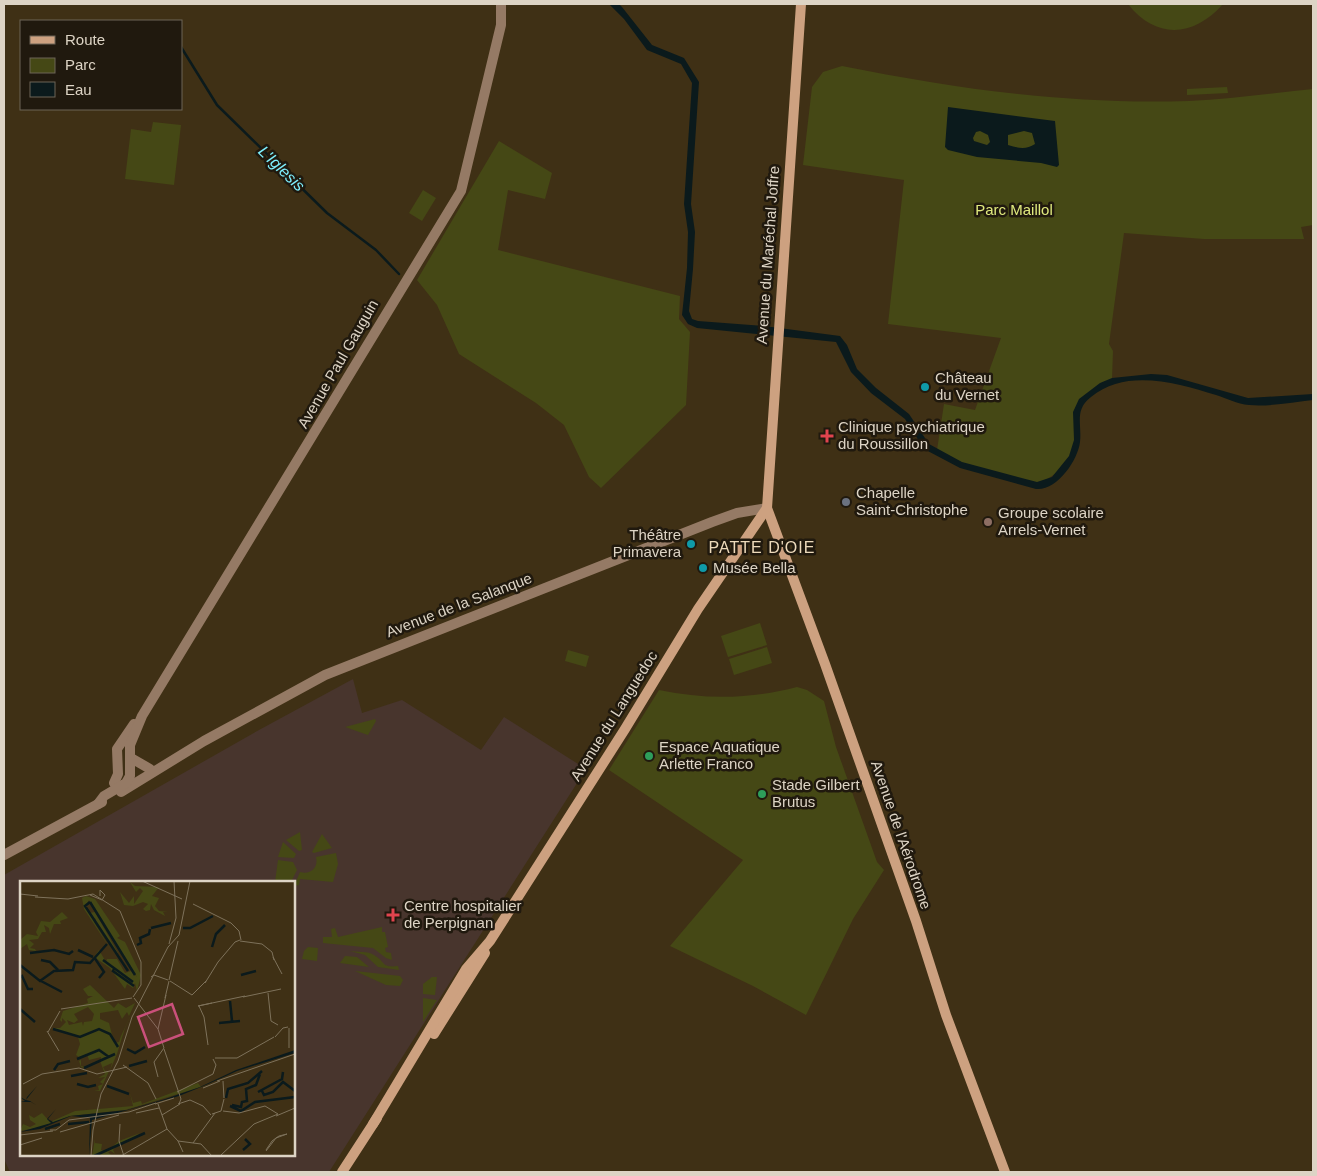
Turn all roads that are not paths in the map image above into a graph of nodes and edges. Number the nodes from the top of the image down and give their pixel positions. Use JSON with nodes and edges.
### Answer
{"nodes":[{"id":1,"x":501,"y":4,"type":"edge"},
{"id":2,"x":800,"y":4,"type":"edge"},
{"id":3,"x":766,"y":508,"type":"junction"},
{"id":4,"x":142,"y":716,"type":"junction"},
{"id":5,"x":131,"y":758,"type":"junction"},
{"id":6,"x":175,"y":758,"type":"junction"},
{"id":7,"x":150,"y":768,"type":"junction"},
{"id":8,"x":130,"y":776,"type":"junction"},
{"id":9,"x":114,"y":783,"type":"junction"},
{"id":10,"x":98,"y":804,"type":"junction"},
{"id":11,"x":59,"y":824,"type":"junction"},
{"id":12,"x":4,"y":855,"type":"edge"},
{"id":13,"x":342,"y":1172,"type":"edge"},
{"id":14,"x":1004,"y":1172,"type":"edge"}],
"edges":[{"from":1,"to":4,"type":"street","name":"Avenue Paul Gauguin"},
{"from":2,"to":3,"type":"main road","name":"Avenue du Maréchal Joffre"},
{"from":3,"to":6,"type":"street","name":"Avenue de la Salanque"},
{"from":3,"to":13,"type":"main road","name":"Avenue du Languedoc"},
{"from":3,"to":14,"type":"main road","name":"Avenue de l'Aérodrome"},
{"from":4,"to":5,"type":"street","name":"Avenue Paul Gauguin"},
{"from":4,"to":9,"type":"street","name":"Avenue Paul Gauguin"},
{"from":5,"to":7,"type":"street"},
{"from":5,"to":8,"type":"street","name":"Avenue Paul Gauguin"},
{"from":6,"to":7,"type":"street","name":"Avenue de la Salanque"},
{"from":6,"to":10,"type":"street","name":"Avenue de la Salanque"},
{"from":7,"to":8,"type":"street","name":"Avenue de la Salanque"},
{"from":8,"to":9,"type":"street","name":"Avenue de la Salanque"},
{"from":8,"to":10,"type":"street"},
{"from":9,"to":11,"type":"street","name":"Avenue de la Salanque"},
{"from":10,"to":11,"type":"street","name":"Avenue de la Salanque"},
{"from":11,"to":12,"type":"street","name":"Avenue de la Salanque"}]}
